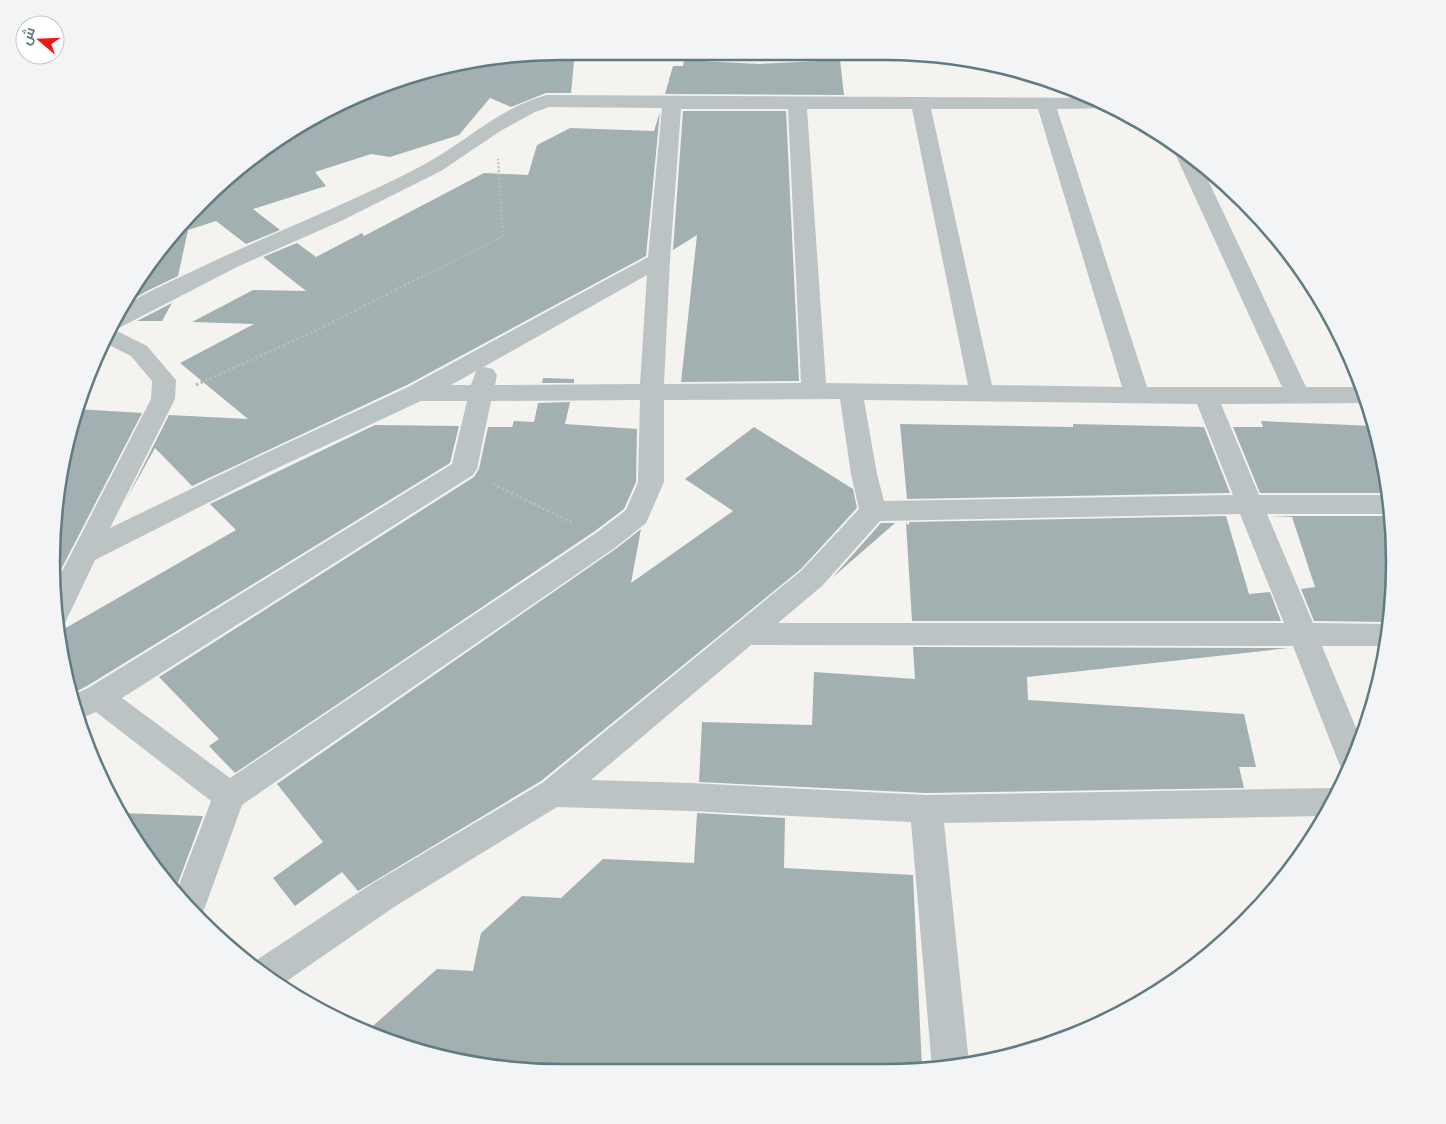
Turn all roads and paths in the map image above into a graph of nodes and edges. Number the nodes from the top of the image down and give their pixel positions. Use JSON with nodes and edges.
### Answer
{"nodes":[{"id":1,"x":672,"y":103,"type":"junction"},
{"id":2,"x":797,"y":104,"type":"junction"},
{"id":3,"x":920,"y":104,"type":"junction"},
{"id":4,"x":1046,"y":104,"type":"junction"},
{"id":5,"x":1089,"y":104,"type":"edge"},
{"id":6,"x":495,"y":126,"type":"junction"},
{"id":7,"x":1190,"y":164,"type":"edge"},
{"id":8,"x":659,"y":260,"type":"junction"},
{"id":9,"x":124,"y":316,"type":"edge"},
{"id":10,"x":113,"y":338,"type":"edge"},
{"id":11,"x":491,"y":352,"type":"junction"},
{"id":12,"x":814,"y":391,"type":"junction"},
{"id":13,"x":482,"y":392,"type":"junction"},
{"id":14,"x":652,"y":392,"type":"junction"},
{"id":15,"x":417,"y":393,"type":"junction"},
{"id":16,"x":850,"y":393,"type":"junction"},
{"id":17,"x":982,"y":394,"type":"junction"},
{"id":18,"x":1297,"y":394,"type":"junction"},
{"id":19,"x":1137,"y":395,"type":"junction"},
{"id":20,"x":1357,"y":395,"type":"edge"},
{"id":21,"x":1206,"y":396,"type":"junction"},
{"id":22,"x":163,"y":399,"type":"junction"},
{"id":23,"x":464,"y":469,"type":"junction"},
{"id":24,"x":1249,"y":504,"type":"junction"},
{"id":25,"x":1383,"y":504,"type":"edge"},
{"id":26,"x":873,"y":511,"type":"junction"},
{"id":27,"x":606,"y":540,"type":"junction"},
{"id":28,"x":84,"y":553,"type":"junction"},
{"id":29,"x":62,"y":601,"type":"edge"},
{"id":30,"x":743,"y":634,"type":"junction"},
{"id":31,"x":1304,"y":636,"type":"junction"},
{"id":32,"x":1380,"y":636,"type":"edge"},
{"id":33,"x":87,"y":703,"type":"edge"},
{"id":34,"x":1350,"y":750,"type":"edge"},
{"id":35,"x":553,"y":793,"type":"junction"},
{"id":36,"x":229,"y":796,"type":"junction"},
{"id":37,"x":1325,"y":802,"type":"edge"},
{"id":38,"x":926,"y":809,"type":"junction"},
{"id":39,"x":191,"y":899,"type":"edge"},
{"id":40,"x":272,"y":971,"type":"edge"},
{"id":41,"x":950,"y":1060,"type":"edge"}],
"edges":[{"from":1,"to":2,"type":"street"},
{"from":1,"to":6,"type":"street"},
{"from":1,"to":8,"type":"street"},
{"from":2,"to":3,"type":"street"},
{"from":2,"to":12,"type":"street"},
{"from":3,"to":4,"type":"street"},
{"from":3,"to":17,"type":"street"},
{"from":4,"to":5,"type":"street"},
{"from":4,"to":19,"type":"street"},
{"from":6,"to":9,"type":"street"},
{"from":6,"to":22,"type":"path"},
{"from":7,"to":18,"type":"street"},
{"from":8,"to":11,"type":"street"},
{"from":8,"to":14,"type":"street"},
{"from":10,"to":22,"type":"street"},
{"from":11,"to":13,"type":"street"},
{"from":11,"to":15,"type":"street"},
{"from":12,"to":14,"type":"street"},
{"from":12,"to":16,"type":"street"},
{"from":13,"to":14,"type":"street"},
{"from":13,"to":15,"type":"street"},
{"from":13,"to":23,"type":"street"},
{"from":14,"to":27,"type":"street"},
{"from":15,"to":28,"type":"street"},
{"from":16,"to":17,"type":"street"},
{"from":16,"to":26,"type":"street"},
{"from":17,"to":19,"type":"street"},
{"from":18,"to":20,"type":"street"},
{"from":18,"to":21,"type":"street"},
{"from":19,"to":21,"type":"street"},
{"from":21,"to":24,"type":"street"},
{"from":22,"to":28,"type":"street"},
{"from":23,"to":27,"type":"path"},
{"from":23,"to":33,"type":"street"},
{"from":24,"to":25,"type":"street"},
{"from":24,"to":26,"type":"street"},
{"from":24,"to":31,"type":"street"},
{"from":26,"to":30,"type":"street"},
{"from":27,"to":36,"type":"street"},
{"from":28,"to":29,"type":"street"},
{"from":30,"to":31,"type":"street"},
{"from":30,"to":35,"type":"street"},
{"from":31,"to":32,"type":"street"},
{"from":31,"to":34,"type":"street"},
{"from":33,"to":36,"type":"street"},
{"from":35,"to":38,"type":"street"},
{"from":35,"to":40,"type":"street"},
{"from":36,"to":39,"type":"street"},
{"from":37,"to":38,"type":"street"},
{"from":38,"to":41,"type":"street"}]}
